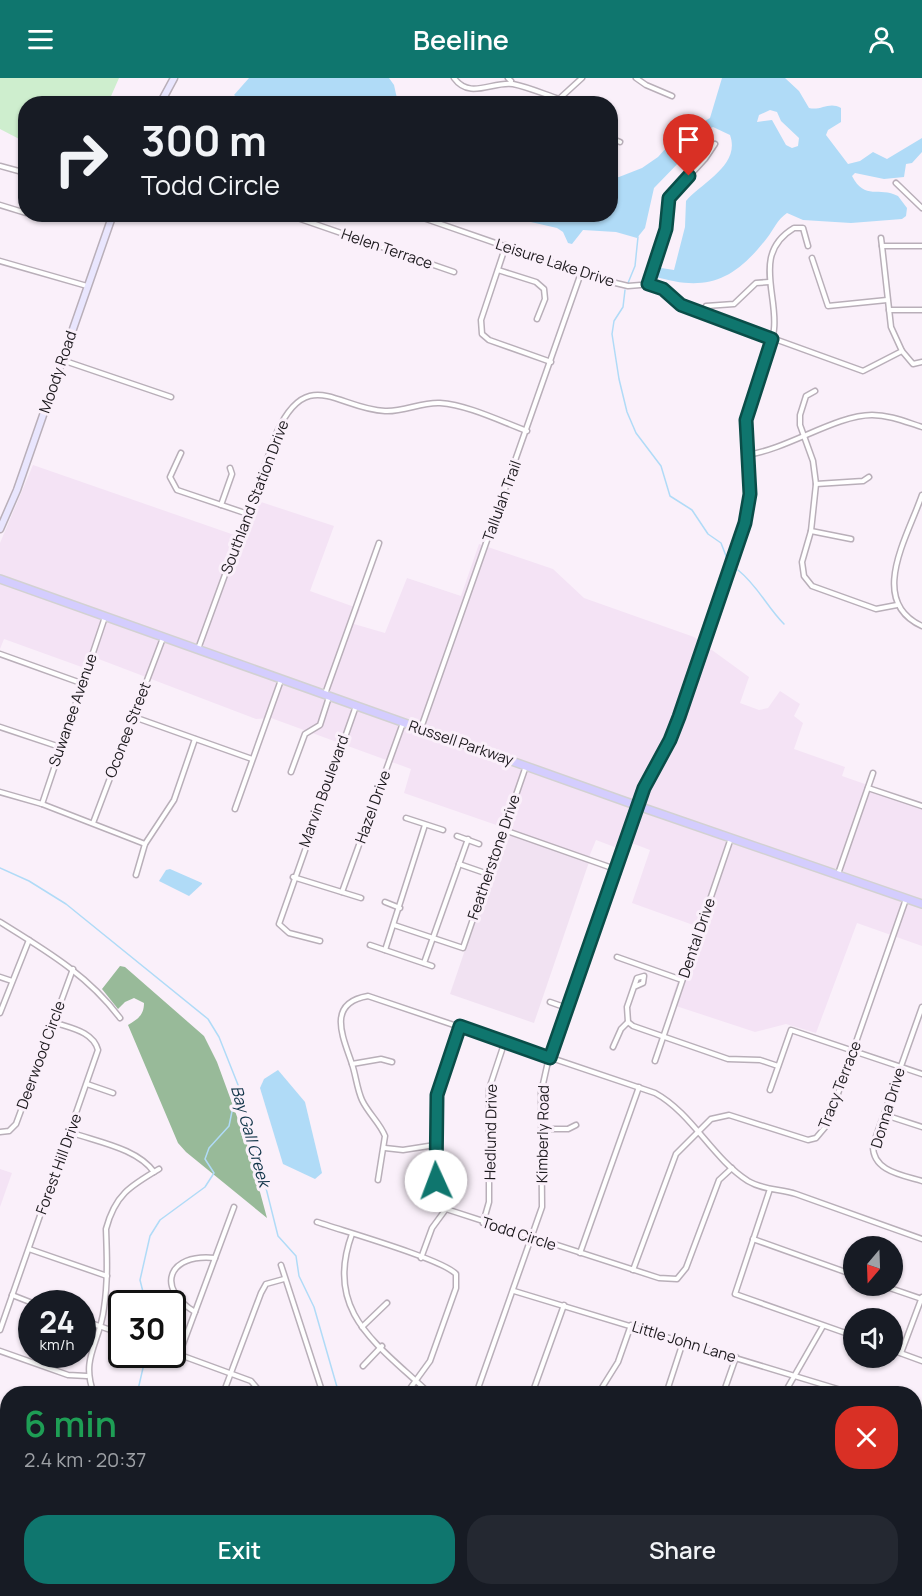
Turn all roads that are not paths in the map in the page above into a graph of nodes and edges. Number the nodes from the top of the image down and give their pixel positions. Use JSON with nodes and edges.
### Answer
{"nodes":[{"id":1,"x":174,"y":78,"type":"edge"},
{"id":2,"x":454,"y":78,"type":"edge"},
{"id":3,"x":582,"y":78,"type":"edge"},
{"id":4,"x":636,"y":78,"type":"edge"},
{"id":5,"x":511,"y":80,"type":"edge"},
{"id":6,"x":164,"y":96,"type":"edge"},
{"id":7,"x":551,"y":96,"type":"edge"},
{"id":8,"x":562,"y":96,"type":"edge"},
{"id":9,"x":672,"y":96,"type":"dead end"},
{"id":10,"x":716,"y":144,"type":"dead end"},
{"id":11,"x":0,"y":165,"type":"edge"},
{"id":12,"x":18,"y":171,"type":"edge"},
{"id":13,"x":896,"y":183,"type":"dead end"},
{"id":14,"x":0,"y":206,"type":"edge"},
{"id":15,"x":922,"y":208,"type":"edge"},
{"id":16,"x":18,"y":211,"type":"edge"},
{"id":17,"x":110,"y":222,"type":"edge"},
{"id":18,"x":309,"y":222,"type":"edge"},
{"id":19,"x":436,"y":222,"type":"edge"},
{"id":20,"x":881,"y":238,"type":"dead end"},
{"id":21,"x":506,"y":245,"type":"junction"},
{"id":22,"x":808,"y":246,"type":"dead end"},
{"id":23,"x":882,"y":246,"type":"junction"},
{"id":24,"x":922,"y":246,"type":"edge"},
{"id":25,"x":812,"y":258,"type":"dead end"},
{"id":26,"x":0,"y":261,"type":"edge"},
{"id":27,"x":498,"y":270,"type":"junction"},
{"id":28,"x":454,"y":272,"type":"dead end"},
{"id":29,"x":581,"y":273,"type":"junction"},
{"id":30,"x":769,"y":282,"type":"junction"},
{"id":31,"x":648,"y":284,"type":"junction"},
{"id":32,"x":88,"y":286,"type":"junction"},
{"id":33,"x":887,"y":300,"type":"junction"},
{"id":34,"x":889,"y":310,"type":"junction"},
{"id":35,"x":922,"y":310,"type":"edge"},
{"id":36,"x":704,"y":313,"type":"junction"},
{"id":37,"x":537,"y":319,"type":"dead end"},
{"id":38,"x":772,"y":339,"type":"junction"},
{"id":39,"x":902,"y":351,"type":"junction"},
{"id":40,"x":62,"y":360,"type":"junction"},
{"id":41,"x":551,"y":362,"type":"junction"},
{"id":42,"x":922,"y":362,"type":"edge"},
{"id":43,"x":815,"y":391,"type":"dead end"},
{"id":44,"x":171,"y":397,"type":"dead end"},
{"id":45,"x":922,"y":427,"type":"edge"},
{"id":46,"x":527,"y":430,"type":"junction"},
{"id":47,"x":805,"y":437,"type":"junction"},
{"id":48,"x":181,"y":453,"type":"dead end"},
{"id":49,"x":747,"y":455,"type":"junction"},
{"id":50,"x":230,"y":468,"type":"dead end"},
{"id":51,"x":869,"y":477,"type":"dead end"},
{"id":52,"x":816,"y":483,"type":"junction"},
{"id":53,"x":922,"y":495,"type":"edge"},
{"id":54,"x":221,"y":505,"type":"junction"},
{"id":55,"x":248,"y":514,"type":"junction"},
{"id":56,"x":0,"y":529,"type":"edge"},
{"id":57,"x":811,"y":531,"type":"junction"},
{"id":58,"x":850,"y":539,"type":"dead end"},
{"id":59,"x":379,"y":543,"type":"dead end"},
{"id":60,"x":0,"y":579,"type":"edge"},
{"id":61,"x":897,"y":605,"type":"junction"},
{"id":62,"x":106,"y":616,"type":"junction"},
{"id":63,"x":922,"y":626,"type":"edge"},
{"id":64,"x":163,"y":638,"type":"junction"},
{"id":65,"x":198,"y":650,"type":"junction"},
{"id":66,"x":0,"y":654,"type":"edge"},
{"id":67,"x":281,"y":679,"type":"junction"},
{"id":68,"x":81,"y":683,"type":"junction"},
{"id":69,"x":327,"y":696,"type":"junction"},
{"id":70,"x":356,"y":706,"type":"junction"},
{"id":71,"x":134,"y":717,"type":"junction"},
{"id":72,"x":403,"y":722,"type":"junction"},
{"id":73,"x":0,"y":727,"type":"edge"},
{"id":74,"x":421,"y":729,"type":"junction"},
{"id":75,"x":195,"y":739,"type":"junction"},
{"id":76,"x":60,"y":747,"type":"junction"},
{"id":77,"x":252,"y":759,"type":"junction"},
{"id":78,"x":526,"y":765,"type":"junction"},
{"id":79,"x":291,"y":772,"type":"dead end"},
{"id":80,"x":873,"y":773,"type":"dead end"},
{"id":81,"x":868,"y":788,"type":"junction"},
{"id":82,"x":0,"y":792,"type":"edge"},
{"id":83,"x":42,"y":804,"type":"junction"},
{"id":84,"x":638,"y":806,"type":"junction"},
{"id":85,"x":922,"y":806,"type":"edge"},
{"id":86,"x":235,"y":809,"type":"dead end"},
{"id":87,"x":406,"y":818,"type":"dead end"},
{"id":88,"x":93,"y":823,"type":"junction"},
{"id":89,"x":425,"y":825,"type":"junction"},
{"id":90,"x":443,"y":830,"type":"dead end"},
{"id":91,"x":504,"y":830,"type":"junction"},
{"id":92,"x":457,"y":836,"type":"dead end"},
{"id":93,"x":731,"y":838,"type":"junction"},
{"id":94,"x":468,"y":839,"type":"junction"},
{"id":95,"x":479,"y":843,"type":"dead end"},
{"id":96,"x":145,"y":844,"type":"junction"},
{"id":97,"x":459,"y":864,"type":"junction"},
{"id":98,"x":615,"y":868,"type":"junction"},
{"id":99,"x":488,"y":874,"type":"junction"},
{"id":100,"x":136,"y":875,"type":"dead end"},
{"id":101,"x":837,"y":875,"type":"junction"},
{"id":102,"x":293,"y":877,"type":"junction"},
{"id":103,"x":342,"y":892,"type":"junction"},
{"id":104,"x":361,"y":898,"type":"dead end"},
{"id":105,"x":906,"y":898,"type":"junction"},
{"id":106,"x":385,"y":902,"type":"dead end"},
{"id":107,"x":922,"y":904,"type":"edge"},
{"id":108,"x":400,"y":908,"type":"junction"},
{"id":109,"x":0,"y":922,"type":"edge"},
{"id":110,"x":394,"y":925,"type":"junction"},
{"id":111,"x":433,"y":936,"type":"junction"},
{"id":112,"x":29,"y":940,"type":"junction"},
{"id":113,"x":320,"y":942,"type":"dead end"},
{"id":114,"x":370,"y":945,"type":"dead end"},
{"id":115,"x":385,"y":950,"type":"junction"},
{"id":116,"x":617,"y":957,"type":"dead end"},
{"id":117,"x":424,"y":963,"type":"junction"},
{"id":118,"x":432,"y":966,"type":"dead end"},
{"id":119,"x":646,"y":968,"type":"junction"},
{"id":120,"x":73,"y":969,"type":"junction"},
{"id":121,"x":642,"y":975,"type":"junction"},
{"id":122,"x":0,"y":977,"type":"edge"},
{"id":123,"x":682,"y":980,"type":"junction"},
{"id":124,"x":12,"y":981,"type":"junction"},
{"id":125,"x":634,"y":987,"type":"junction"},
{"id":126,"x":550,"y":1002,"type":"dead end"},
{"id":127,"x":922,"y":1007,"type":"edge"},
{"id":128,"x":567,"y":1008,"type":"junction"},
{"id":129,"x":0,"y":1014,"type":"edge"},
{"id":130,"x":120,"y":1018,"type":"dead end"},
{"id":131,"x":53,"y":1022,"type":"junction"},
{"id":132,"x":628,"y":1022,"type":"junction"},
{"id":133,"x":920,"y":1022,"type":"edge"},
{"id":134,"x":460,"y":1026,"type":"junction"},
{"id":135,"x":663,"y":1037,"type":"junction"},
{"id":136,"x":505,"y":1041,"type":"junction"},
{"id":137,"x":613,"y":1047,"type":"dead end"},
{"id":138,"x":854,"y":1051,"type":"junction"},
{"id":139,"x":550,"y":1058,"type":"junction"},
{"id":140,"x":655,"y":1061,"type":"dead end"},
{"id":141,"x":392,"y":1062,"type":"dead end"},
{"id":142,"x":352,"y":1064,"type":"junction"},
{"id":143,"x":778,"y":1066,"type":"junction"},
{"id":144,"x":901,"y":1067,"type":"junction"},
{"id":145,"x":922,"y":1074,"type":"edge"},
{"id":146,"x":87,"y":1083,"type":"junction"},
{"id":147,"x":639,"y":1087,"type":"junction"},
{"id":148,"x":770,"y":1090,"type":"dead end"},
{"id":149,"x":113,"y":1093,"type":"dead end"},
{"id":150,"x":885,"y":1115,"type":"junction"},
{"id":151,"x":576,"y":1125,"type":"dead end"},
{"id":152,"x":922,"y":1127,"type":"edge"},
{"id":153,"x":542,"y":1129,"type":"junction"},
{"id":154,"x":0,"y":1132,"type":"edge"},
{"id":155,"x":70,"y":1132,"type":"junction"},
{"id":156,"x":698,"y":1134,"type":"junction"},
{"id":157,"x":435,"y":1145,"type":"junction"},
{"id":158,"x":385,"y":1148,"type":"junction"},
{"id":159,"x":732,"y":1168,"type":"junction"},
{"id":160,"x":159,"y":1169,"type":"dead end"},
{"id":161,"x":154,"y":1172,"type":"junction"},
{"id":162,"x":378,"y":1180,"type":"dead end"},
{"id":163,"x":922,"y":1181,"type":"edge"},
{"id":164,"x":770,"y":1190,"type":"junction"},
{"id":165,"x":234,"y":1207,"type":"dead end"},
{"id":166,"x":446,"y":1209,"type":"junction"},
{"id":167,"x":317,"y":1222,"type":"dead end"},
{"id":168,"x":483,"y":1223,"type":"junction"},
{"id":169,"x":351,"y":1234,"type":"junction"},
{"id":170,"x":532,"y":1239,"type":"junction"},
{"id":171,"x":753,"y":1239,"type":"junction"},
{"id":172,"x":922,"y":1239,"type":"edge"},
{"id":173,"x":29,"y":1248,"type":"junction"},
{"id":174,"x":580,"y":1253,"type":"junction"},
{"id":175,"x":215,"y":1258,"type":"junction"},
{"id":176,"x":421,"y":1258,"type":"junction"},
{"id":177,"x":281,"y":1265,"type":"dead end"},
{"id":178,"x":633,"y":1270,"type":"junction"},
{"id":179,"x":843,"y":1271,"type":"edge"},
{"id":180,"x":107,"y":1276,"type":"junction"},
{"id":181,"x":284,"y":1279,"type":"junction"},
{"id":182,"x":514,"y":1290,"type":"junction"},
{"id":183,"x":903,"y":1292,"type":"edge"},
{"id":184,"x":12,"y":1295,"type":"junction"},
{"id":185,"x":18,"y":1297,"type":"edge"},
{"id":186,"x":922,"y":1298,"type":"edge"},
{"id":187,"x":387,"y":1303,"type":"dead end"},
{"id":188,"x":564,"y":1305,"type":"junction"},
{"id":189,"x":195,"y":1312,"type":"junction"},
{"id":190,"x":96,"y":1325,"type":"edge"},
{"id":191,"x":631,"y":1325,"type":"junction"},
{"id":192,"x":823,"y":1326,"type":"junction"},
{"id":193,"x":101,"y":1327,"type":"junction"},
{"id":194,"x":362,"y":1327,"type":"junction"},
{"id":195,"x":108,"y":1329,"type":"edge"},
{"id":196,"x":0,"y":1330,"type":"edge"},
{"id":197,"x":843,"y":1332,"type":"edge"},
{"id":198,"x":186,"y":1336,"type":"edge"},
{"id":199,"x":683,"y":1342,"type":"junction"},
{"id":200,"x":382,"y":1346,"type":"junction"},
{"id":201,"x":903,"y":1350,"type":"edge"},
{"id":202,"x":0,"y":1351,"type":"edge"},
{"id":203,"x":903,"y":1353,"type":"edge"},
{"id":204,"x":186,"y":1357,"type":"edge"},
{"id":205,"x":736,"y":1357,"type":"junction"},
{"id":206,"x":922,"y":1361,"type":"edge"},
{"id":207,"x":363,"y":1366,"type":"dead end"},
{"id":208,"x":231,"y":1373,"type":"junction"},
{"id":209,"x":792,"y":1375,"type":"junction"},
{"id":210,"x":87,"y":1376,"type":"junction"},
{"id":211,"x":416,"y":1380,"type":"junction"},
{"id":212,"x":91,"y":1386,"type":"edge"},
{"id":213,"x":226,"y":1386,"type":"edge"},
{"id":214,"x":255,"y":1386,"type":"edge"},
{"id":215,"x":320,"y":1386,"type":"edge"},
{"id":216,"x":412,"y":1386,"type":"edge"},
{"id":217,"x":422,"y":1386,"type":"edge"},
{"id":218,"x":479,"y":1386,"type":"edge"},
{"id":219,"x":535,"y":1386,"type":"edge"},
{"id":220,"x":603,"y":1386,"type":"edge"},
{"id":221,"x":669,"y":1386,"type":"edge"},
{"id":222,"x":726,"y":1386,"type":"edge"},
{"id":223,"x":787,"y":1386,"type":"edge"},
{"id":224,"x":827,"y":1386,"type":"edge"}],
"edges":[{"from":1,"to":6,"type":"main road"},
{"from":2,"to":5,"type":"street"},
{"from":3,"to":8,"type":"street"},
{"from":4,"to":9,"type":"street"},
{"from":5,"to":7,"type":"street"},
{"from":10,"to":31,"type":"street"},
{"from":11,"to":12,"type":"street"},
{"from":13,"to":15,"type":"street"},
{"from":14,"to":16,"type":"street"},
{"from":17,"to":32,"type":"main road","name":"Moody Road"},
{"from":18,"to":28,"type":"street","name":"Helen Terrace"},
{"from":19,"to":21,"type":"street","name":"Leisure Lake Drive"},
{"from":20,"to":23,"type":"street"},
{"from":21,"to":27,"type":"street"},
{"from":21,"to":29,"type":"street","name":"Leisure Lake Drive"},
{"from":22,"to":30,"type":"street","name":"Kimberly Road"},
{"from":23,"to":24,"type":"street"},
{"from":23,"to":33,"type":"street"},
{"from":25,"to":33,"type":"street"},
{"from":26,"to":32,"type":"street"},
{"from":27,"to":37,"type":"street"},
{"from":27,"to":41,"type":"street"},
{"from":29,"to":31,"type":"street","name":"Leisure Lake Drive"},
{"from":29,"to":41,"type":"street","name":"Tallulah Trail"},
{"from":30,"to":36,"type":"street"},
{"from":30,"to":38,"type":"street","name":"Kimberly Road"},
{"from":31,"to":36,"type":"street","name":"Leisure Lake Drive"},
{"from":32,"to":40,"type":"main road","name":"Moody Road"},
{"from":33,"to":34,"type":"street"},
{"from":34,"to":35,"type":"street"},
{"from":34,"to":39,"type":"street"},
{"from":36,"to":38,"type":"street","name":"Leisure Lake Drive"},
{"from":38,"to":39,"type":"street","name":"Leisure Lake Drive"},
{"from":38,"to":49,"type":"street","name":"Kimberly Road"},
{"from":39,"to":42,"type":"street"},
{"from":40,"to":44,"type":"street"},
{"from":40,"to":56,"type":"main road","name":"Moody Road"},
{"from":41,"to":46,"type":"street","name":"Tallulah Trail"},
{"from":43,"to":47,"type":"street"},
{"from":45,"to":47,"type":"street"},
{"from":46,"to":55,"type":"street","name":"Southland Station Drive"},
{"from":46,"to":74,"type":"street","name":"Tallulah Trail"},
{"from":47,"to":49,"type":"street"},
{"from":47,"to":52,"type":"street"},
{"from":48,"to":54,"type":"street"},
{"from":49,"to":84,"type":"street","name":"Kimberly Road"},
{"from":50,"to":54,"type":"street"},
{"from":51,"to":52,"type":"street"},
{"from":52,"to":57,"type":"street"},
{"from":53,"to":61,"type":"street"},
{"from":54,"to":55,"type":"street"},
{"from":55,"to":65,"type":"street","name":"Southland Station Drive"},
{"from":57,"to":58,"type":"street"},
{"from":57,"to":61,"type":"street"},
{"from":59,"to":69,"type":"street"},
{"from":60,"to":62,"type":"main road","name":"Russell Parkway"},
{"from":61,"to":63,"type":"street"},
{"from":62,"to":64,"type":"main road","name":"Russell Parkway"},
{"from":62,"to":68,"type":"street","name":"Suwanee Avenue"},
{"from":64,"to":65,"type":"main road","name":"Russell Parkway"},
{"from":64,"to":71,"type":"street","name":"Oconee Street"},
{"from":65,"to":67,"type":"main road","name":"Russell Parkway"},
{"from":66,"to":68,"type":"street"},
{"from":67,"to":69,"type":"main road","name":"Russell Parkway"},
{"from":67,"to":77,"type":"street"},
{"from":68,"to":76,"type":"street","name":"Suwanee Avenue"},
{"from":69,"to":70,"type":"main road","name":"Russell Parkway"},
{"from":69,"to":79,"type":"street"},
{"from":70,"to":72,"type":"main road","name":"Russell Parkway"},
{"from":70,"to":102,"type":"street","name":"Marvin Boulevard"},
{"from":71,"to":75,"type":"street"},
{"from":71,"to":88,"type":"street","name":"Oconee Street"},
{"from":72,"to":74,"type":"main road","name":"Russell Parkway"},
{"from":72,"to":103,"type":"street","name":"Hazel Drive"},
{"from":73,"to":76,"type":"street"},
{"from":74,"to":78,"type":"main road","name":"Russell Parkway"},
{"from":75,"to":77,"type":"street"},
{"from":75,"to":96,"type":"street"},
{"from":76,"to":83,"type":"street","name":"Suwanee Avenue"},
{"from":77,"to":86,"type":"street"},
{"from":78,"to":84,"type":"main road","name":"Russell Parkway"},
{"from":78,"to":91,"type":"street","name":"Featherstone Drive"},
{"from":80,"to":81,"type":"street"},
{"from":81,"to":85,"type":"street"},
{"from":81,"to":101,"type":"street"},
{"from":82,"to":83,"type":"street"},
{"from":83,"to":88,"type":"street"},
{"from":84,"to":93,"type":"main road","name":"Russell Parkway"},
{"from":84,"to":98,"type":"street","name":"Kimberly Road"},
{"from":87,"to":89,"type":"street"},
{"from":88,"to":96,"type":"street"},
{"from":89,"to":90,"type":"street"},
{"from":89,"to":108,"type":"street"},
{"from":91,"to":98,"type":"street"},
{"from":91,"to":99,"type":"street","name":"Featherstone Drive"},
{"from":92,"to":94,"type":"street"},
{"from":93,"to":101,"type":"main road","name":"Russell Parkway"},
{"from":93,"to":123,"type":"street","name":"Dental Drive"},
{"from":94,"to":95,"type":"street"},
{"from":94,"to":97,"type":"street"},
{"from":96,"to":100,"type":"street"},
{"from":97,"to":99,"type":"street"},
{"from":97,"to":111,"type":"street"},
{"from":98,"to":128,"type":"street","name":"Kimberly Road"},
{"from":99,"to":111,"type":"street","name":"Featherstone Drive"},
{"from":101,"to":105,"type":"main road","name":"Russell Parkway"},
{"from":102,"to":103,"type":"street"},
{"from":102,"to":113,"type":"street","name":"Marvin Boulevard"},
{"from":103,"to":104,"type":"street"},
{"from":105,"to":107,"type":"main road","name":"Russell Parkway"},
{"from":105,"to":138,"type":"street","name":"Tracy Terrace"},
{"from":106,"to":108,"type":"street"},
{"from":108,"to":110,"type":"street"},
{"from":109,"to":112,"type":"street"},
{"from":110,"to":111,"type":"street"},
{"from":110,"to":115,"type":"street"},
{"from":111,"to":117,"type":"street"},
{"from":112,"to":120,"type":"street"},
{"from":112,"to":124,"type":"street"},
{"from":114,"to":115,"type":"street"},
{"from":115,"to":117,"type":"street"},
{"from":116,"to":119,"type":"street"},
{"from":117,"to":118,"type":"street"},
{"from":119,"to":121,"type":"street"},
{"from":119,"to":123,"type":"street"},
{"from":120,"to":130,"type":"street"},
{"from":120,"to":131,"type":"street","name":"Deerwood Circle"},
{"from":121,"to":125,"type":"street"},
{"from":121,"to":125,"type":"street"},
{"from":122,"to":124,"type":"street"},
{"from":123,"to":135,"type":"street","name":"Dental Drive"},
{"from":124,"to":129,"type":"street"},
{"from":125,"to":132,"type":"street"},
{"from":126,"to":128,"type":"street"},
{"from":127,"to":133,"type":"street","name":"Donna Drive"},
{"from":128,"to":139,"type":"street","name":"Kimberly Road"},
{"from":131,"to":146,"type":"street","name":"Forest Hill Drive"},
{"from":131,"to":154,"type":"street","name":"Deerwood Circle"},
{"from":132,"to":135,"type":"street"},
{"from":132,"to":137,"type":"street"},
{"from":133,"to":144,"type":"street","name":"Donna Drive"},
{"from":134,"to":136,"type":"street"},
{"from":134,"to":142,"type":"street"},
{"from":134,"to":157,"type":"street"},
{"from":135,"to":140,"type":"street","name":"Dental Drive"},
{"from":135,"to":143,"type":"street"},
{"from":136,"to":139,"type":"street"},
{"from":136,"to":168,"type":"street","name":"Hedlund Drive"},
{"from":138,"to":143,"type":"street"},
{"from":138,"to":144,"type":"street"},
{"from":138,"to":156,"type":"street","name":"Tracy Terrace"},
{"from":139,"to":147,"type":"street"},
{"from":139,"to":153,"type":"street","name":"Kimberly Road"},
{"from":141,"to":142,"type":"street"},
{"from":142,"to":158,"type":"street"},
{"from":143,"to":148,"type":"street"},
{"from":144,"to":145,"type":"street"},
{"from":144,"to":150,"type":"street","name":"Donna Drive"},
{"from":146,"to":149,"type":"street"},
{"from":146,"to":155,"type":"street","name":"Forest Hill Drive"},
{"from":147,"to":156,"type":"street"},
{"from":147,"to":174,"type":"street"},
{"from":150,"to":152,"type":"street"},
{"from":150,"to":163,"type":"street","name":"Donna Drive"},
{"from":151,"to":153,"type":"street"},
{"from":153,"to":170,"type":"street","name":"Kimberly Road"},
{"from":155,"to":161,"type":"street"},
{"from":155,"to":173,"type":"street","name":"Forest Hill Drive"},
{"from":156,"to":159,"type":"street"},
{"from":156,"to":178,"type":"street","name":"Tracy Terrace"},
{"from":157,"to":158,"type":"street"},
{"from":157,"to":166,"type":"street"},
{"from":158,"to":162,"type":"street"},
{"from":159,"to":164,"type":"street"},
{"from":159,"to":178,"type":"street","name":"Todd Circle"},
{"from":160,"to":161,"type":"street"},
{"from":161,"to":180,"type":"street"},
{"from":164,"to":171,"type":"street"},
{"from":164,"to":172,"type":"street"},
{"from":165,"to":175,"type":"street"},
{"from":166,"to":168,"type":"street","name":"Todd Circle"},
{"from":166,"to":176,"type":"street"},
{"from":167,"to":169,"type":"street"},
{"from":168,"to":170,"type":"street","name":"Todd Circle"},
{"from":169,"to":176,"type":"street"},
{"from":169,"to":194,"type":"street"},
{"from":170,"to":174,"type":"street","name":"Todd Circle"},
{"from":170,"to":182,"type":"street","name":"Kimberly Road"},
{"from":171,"to":179,"type":"street"},
{"from":171,"to":192,"type":"street"},
{"from":173,"to":180,"type":"street"},
{"from":173,"to":184,"type":"street","name":"Forest Hill Drive"},
{"from":174,"to":178,"type":"street","name":"Todd Circle"},
{"from":175,"to":189,"type":"street"},
{"from":175,"to":189,"type":"street"},
{"from":176,"to":211,"type":"street"},
{"from":177,"to":181,"type":"street"},
{"from":180,"to":193,"type":"street"},
{"from":181,"to":208,"type":"street"},
{"from":181,"to":215,"type":"street"},
{"from":182,"to":188,"type":"street","name":"Little John Lane"},
{"from":182,"to":218,"type":"street","name":"Kimberly Road"},
{"from":183,"to":186,"type":"street"},
{"from":184,"to":185,"type":"street"},
{"from":184,"to":196,"type":"street","name":"Forest Hill Drive"},
{"from":186,"to":201,"type":"street"},
{"from":187,"to":194,"type":"street"},
{"from":188,"to":191,"type":"street","name":"Little John Lane"},
{"from":188,"to":219,"type":"street"},
{"from":189,"to":198,"type":"street"},
{"from":190,"to":193,"type":"street"},
{"from":191,"to":199,"type":"street","name":"Little John Lane"},
{"from":191,"to":220,"type":"street"},
{"from":192,"to":197,"type":"street"},
{"from":192,"to":209,"type":"street"},
{"from":193,"to":195,"type":"street"},
{"from":193,"to":210,"type":"street"},
{"from":194,"to":200,"type":"street"},
{"from":199,"to":205,"type":"street","name":"Little John Lane"},
{"from":199,"to":221,"type":"street"},
{"from":200,"to":207,"type":"street"},
{"from":200,"to":211,"type":"street"},
{"from":202,"to":210,"type":"street"},
{"from":203,"to":206,"type":"street"},
{"from":204,"to":208,"type":"street"},
{"from":205,"to":209,"type":"street","name":"Little John Lane"},
{"from":205,"to":222,"type":"street"},
{"from":208,"to":213,"type":"street"},
{"from":208,"to":214,"type":"street"},
{"from":209,"to":223,"type":"street"},
{"from":209,"to":224,"type":"street","name":"Little John Lane"},
{"from":210,"to":212,"type":"street"},
{"from":211,"to":216,"type":"street"},
{"from":211,"to":217,"type":"street"}]}
